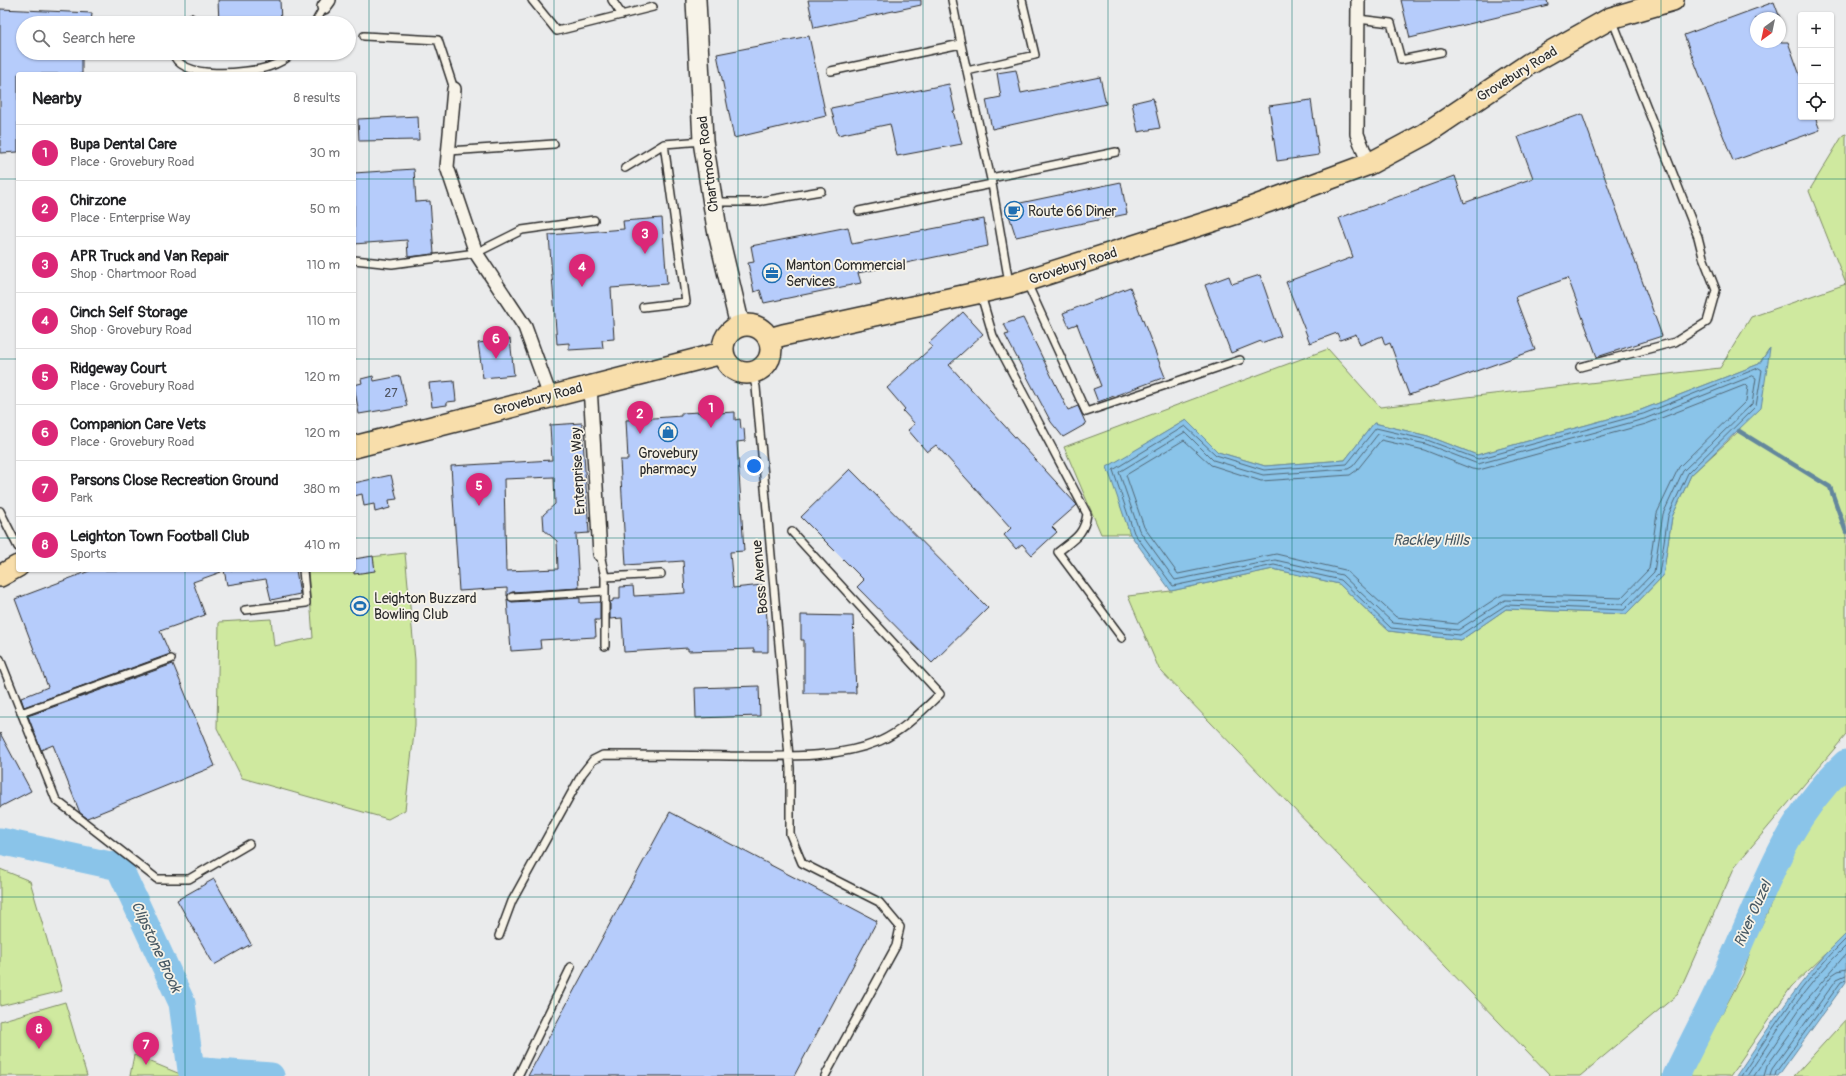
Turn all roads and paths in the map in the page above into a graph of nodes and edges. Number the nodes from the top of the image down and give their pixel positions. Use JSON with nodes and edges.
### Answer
{"nodes":[{"id":1,"x":532,"y":0,"type":"edge"},
{"id":2,"x":612,"y":0,"type":"edge"},
{"id":3,"x":696,"y":0,"type":"edge"},
{"id":4,"x":952,"y":0,"type":"edge"},
{"id":5,"x":1022,"y":0,"type":"edge"},
{"id":6,"x":1358,"y":0,"type":"edge"},
{"id":7,"x":1673,"y":0,"type":"edge"},
{"id":8,"x":327,"y":4,"type":"edge"},
{"id":9,"x":653,"y":7,"type":"dead end"},
{"id":10,"x":622,"y":14,"type":"junction"},
{"id":11,"x":319,"y":16,"type":"edge"},
{"id":12,"x":1611,"y":18,"type":"junction"},
{"id":13,"x":1358,"y":19,"type":"junction"},
{"id":14,"x":364,"y":36,"type":"dead end"},
{"id":15,"x":961,"y":44,"type":"junction"},
{"id":16,"x":1441,"y":52,"type":"dead end"},
{"id":17,"x":177,"y":60,"type":"edge"},
{"id":18,"x":284,"y":60,"type":"edge"},
{"id":19,"x":831,"y":71,"type":"dead end"},
{"id":20,"x":967,"y":71,"type":"junction"},
{"id":21,"x":202,"y":72,"type":"edge"},
{"id":22,"x":202,"y":72,"type":"edge"},
{"id":23,"x":454,"y":89,"type":"joint"},
{"id":24,"x":704,"y":141,"type":"junction"},
{"id":25,"x":554,"y":144,"type":"dead end"},
{"id":26,"x":664,"y":144,"type":"junction"},
{"id":27,"x":449,"y":151,"type":"junction"},
{"id":28,"x":1116,"y":152,"type":"dead end"},
{"id":29,"x":1369,"y":164,"type":"junction"},
{"id":30,"x":625,"y":168,"type":"dead end"},
{"id":31,"x":992,"y":181,"type":"junction"},
{"id":32,"x":821,"y":191,"type":"dead end"},
{"id":33,"x":712,"y":202,"type":"junction"},
{"id":34,"x":859,"y":211,"type":"dead end"},
{"id":35,"x":594,"y":220,"type":"dead end"},
{"id":36,"x":476,"y":253,"type":"junction"},
{"id":37,"x":356,"y":260,"type":"edge"},
{"id":38,"x":1018,"y":283,"type":"junction"},
{"id":39,"x":980,"y":292,"type":"junction"},
{"id":40,"x":643,"y":307,"type":"dead end"},
{"id":41,"x":740,"y":326,"type":"junction"},
{"id":42,"x":769,"y":339,"type":"junction"},
{"id":43,"x":722,"y":353,"type":"junction"},
{"id":44,"x":1240,"y":360,"type":"dead end"},
{"id":45,"x":1580,"y":367,"type":"dead end"},
{"id":46,"x":752,"y":372,"type":"junction"},
{"id":47,"x":590,"y":386,"type":"junction"},
{"id":48,"x":550,"y":396,"type":"junction"},
{"id":49,"x":356,"y":446,"type":"edge"},
{"id":50,"x":0,"y":511,"type":"edge"},
{"id":51,"x":792,"y":532,"type":"dead end"},
{"id":52,"x":16,"y":543,"type":"edge"},
{"id":53,"x":600,"y":554,"type":"joint"},
{"id":54,"x":16,"y":567,"type":"edge"},
{"id":55,"x":303,"y":572,"type":"edge"},
{"id":56,"x":661,"y":574,"type":"dead end"},
{"id":57,"x":0,"y":576,"type":"edge"},
{"id":58,"x":605,"y":577,"type":"junction"},
{"id":59,"x":605,"y":591,"type":"junction"},
{"id":60,"x":512,"y":597,"type":"dead end"},
{"id":61,"x":245,"y":610,"type":"dead end"},
{"id":62,"x":1122,"y":638,"type":"dead end"},
{"id":63,"x":605,"y":646,"type":"dead end"},
{"id":64,"x":0,"y":659,"type":"edge"},
{"id":65,"x":171,"y":659,"type":"dead end"},
{"id":66,"x":21,"y":712,"type":"junction"},
{"id":67,"x":789,"y":756,"type":"junction"},
{"id":68,"x":249,"y":844,"type":"dead end"},
{"id":69,"x":498,"y":936,"type":"dead end"},
{"id":70,"x":571,"y":968,"type":"dead end"},
{"id":71,"x":518,"y":1076,"type":"edge"},
{"id":72,"x":825,"y":1076,"type":"edge"}],
"edges":[{"from":1,"to":10,"type":"lane"},
{"from":2,"to":10,"type":"lane"},
{"from":3,"to":24,"type":"street","name":"Chartmoor Road"},
{"from":4,"to":15,"type":"lane"},
{"from":5,"to":20,"type":"lane"},
{"from":6,"to":13,"type":"street"},
{"from":7,"to":12,"type":"main road","name":"Grovebury Road"},
{"from":8,"to":11,"type":"lane"},
{"from":9,"to":10,"type":"lane"},
{"from":12,"to":29,"type":"main road","name":"Grovebury Road"},
{"from":12,"to":45,"type":"lane"},
{"from":13,"to":16,"type":"lane"},
{"from":13,"to":29,"type":"street"},
{"from":14,"to":23,"type":"lane"},
{"from":15,"to":19,"type":"lane"},
{"from":15,"to":20,"type":"lane"},
{"from":17,"to":22,"type":"lane"},
{"from":18,"to":21,"type":"lane"},
{"from":20,"to":31,"type":"lane"},
{"from":23,"to":27,"type":"street"},
{"from":24,"to":26,"type":"lane"},
{"from":24,"to":33,"type":"street","name":"Chartmoor Road"},
{"from":25,"to":27,"type":"lane"},
{"from":26,"to":30,"type":"lane"},
{"from":26,"to":40,"type":"lane"},
{"from":27,"to":36,"type":"street"},
{"from":28,"to":31,"type":"lane"},
{"from":29,"to":38,"type":"main road","name":"Grovebury Road"},
{"from":31,"to":34,"type":"lane"},
{"from":31,"to":38,"type":"lane"},
{"from":32,"to":33,"type":"lane"},
{"from":33,"to":41,"type":"street","name":"Chartmoor Road"},
{"from":35,"to":36,"type":"lane"},
{"from":36,"to":37,"type":"lane"},
{"from":36,"to":48,"type":"street"},
{"from":38,"to":39,"type":"main road","name":"Grovebury Road"},
{"from":38,"to":44,"type":"lane"},
{"from":39,"to":42,"type":"main road","name":"Grovebury Road"},
{"from":39,"to":62,"type":"lane"},
{"from":41,"to":42,"type":"main road"},
{"from":41,"to":43,"type":"main road"},
{"from":42,"to":46,"type":"main road"},
{"from":43,"to":46,"type":"main road"},
{"from":43,"to":47,"type":"main road","name":"Grovebury Road"},
{"from":46,"to":67,"type":"lane","name":"Boss Avenue"},
{"from":47,"to":48,"type":"main road","name":"Grovebury Road"},
{"from":47,"to":53,"type":"street","name":"Enterprise Way"},
{"from":48,"to":49,"type":"main road","name":"Grovebury Road"},
{"from":50,"to":52,"type":"lane"},
{"from":51,"to":67,"type":"lane"},
{"from":53,"to":58,"type":"lane"},
{"from":54,"to":57,"type":"main road"},
{"from":55,"to":61,"type":"lane"},
{"from":56,"to":58,"type":"lane"},
{"from":58,"to":59,"type":"lane"},
{"from":59,"to":60,"type":"lane"},
{"from":59,"to":63,"type":"lane"},
{"from":64,"to":66,"type":"lane"},
{"from":65,"to":66,"type":"lane"},
{"from":66,"to":68,"type":"lane"},
{"from":67,"to":69,"type":"lane"},
{"from":67,"to":72,"type":"lane","name":"Boss Avenue"},
{"from":70,"to":71,"type":"lane"}]}
